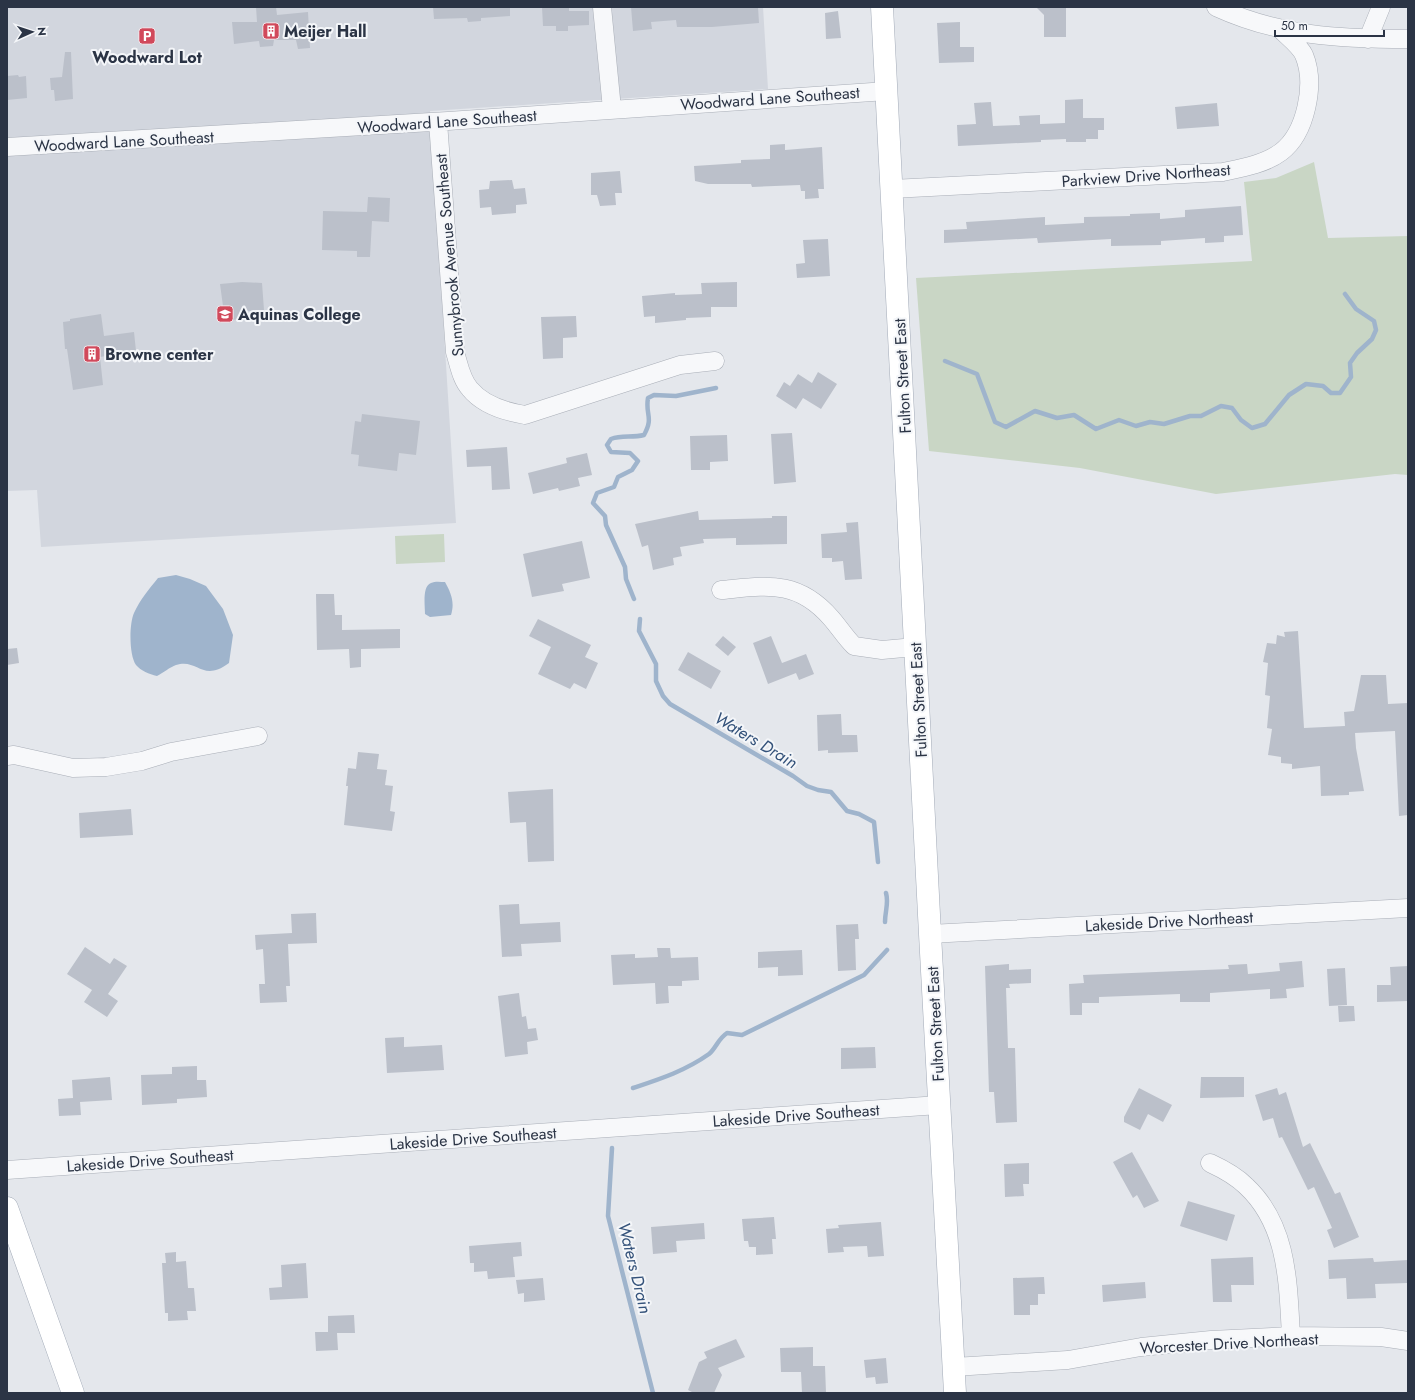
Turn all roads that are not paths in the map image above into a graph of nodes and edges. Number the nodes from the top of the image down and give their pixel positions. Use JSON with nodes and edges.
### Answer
{"nodes":[{"id":1,"x":602,"y":7,"type":"edge"},
{"id":2,"x":882,"y":7,"type":"edge"},
{"id":3,"x":1216,"y":7,"type":"edge"},
{"id":4,"x":1381,"y":7,"type":"edge"},
{"id":5,"x":1281,"y":30,"type":"junction"},
{"id":6,"x":1368,"y":39,"type":"junction"},
{"id":7,"x":1408,"y":39,"type":"edge"},
{"id":8,"x":887,"y":91,"type":"junction"},
{"id":9,"x":612,"y":109,"type":"junction"},
{"id":10,"x":438,"y":122,"type":"junction"},
{"id":11,"x":7,"y":148,"type":"edge"},
{"id":12,"x":892,"y":189,"type":"junction"},
{"id":13,"x":715,"y":361,"type":"dead end"},
{"id":14,"x":721,"y":590,"type":"dead end"},
{"id":15,"x":915,"y":647,"type":"junction"},
{"id":16,"x":258,"y":736,"type":"dead end"},
{"id":17,"x":7,"y":756,"type":"edge"},
{"id":18,"x":1408,"y":908,"type":"edge"},
{"id":19,"x":930,"y":934,"type":"junction"},
{"id":20,"x":939,"y":1105,"type":"junction"},
{"id":21,"x":1210,"y":1163,"type":"dead end"},
{"id":22,"x":7,"y":1170,"type":"edge"},
{"id":23,"x":7,"y":1208,"type":"edge"},
{"id":24,"x":1291,"y":1336,"type":"junction"},
{"id":25,"x":1408,"y":1341,"type":"edge"},
{"id":26,"x":954,"y":1367,"type":"junction"},
{"id":27,"x":73,"y":1393,"type":"edge"},
{"id":28,"x":956,"y":1393,"type":"edge"}],
"edges":[{"from":1,"to":9,"type":"street"},
{"from":2,"to":8,"type":"main road","name":"Fulton Street East"},
{"from":3,"to":5,"type":"street"},
{"from":4,"to":6,"type":"street"},
{"from":5,"to":6,"type":"street"},
{"from":5,"to":12,"type":"street","name":"Parkview Drive Northeast"},
{"from":6,"to":7,"type":"street"},
{"from":8,"to":9,"type":"street","name":"Woodward Lane Southeast"},
{"from":8,"to":12,"type":"main road","name":"Fulton Street East"},
{"from":9,"to":10,"type":"street","name":"Woodward Lane Southeast"},
{"from":10,"to":11,"type":"street","name":"Woodward Lane Southeast"},
{"from":10,"to":13,"type":"street","name":"Sunnybrook Avenue Southeast"},
{"from":12,"to":15,"type":"main road","name":"Fulton Street East"},
{"from":14,"to":15,"type":"street"},
{"from":15,"to":19,"type":"main road","name":"Fulton Street East"},
{"from":16,"to":17,"type":"street"},
{"from":18,"to":19,"type":"street","name":"Lakeside Drive Northeast"},
{"from":19,"to":20,"type":"main road","name":"Fulton Street East"},
{"from":20,"to":22,"type":"street","name":"Lakeside Drive Southeast"},
{"from":20,"to":26,"type":"main road","name":"Fulton Street East"},
{"from":21,"to":24,"type":"street"},
{"from":23,"to":27,"type":"main road"},
{"from":24,"to":25,"type":"street","name":"Worcester Drive Northeast"},
{"from":24,"to":26,"type":"street","name":"Worcester Drive Northeast"},
{"from":26,"to":28,"type":"main road","name":"Fulton Street East"}]}
